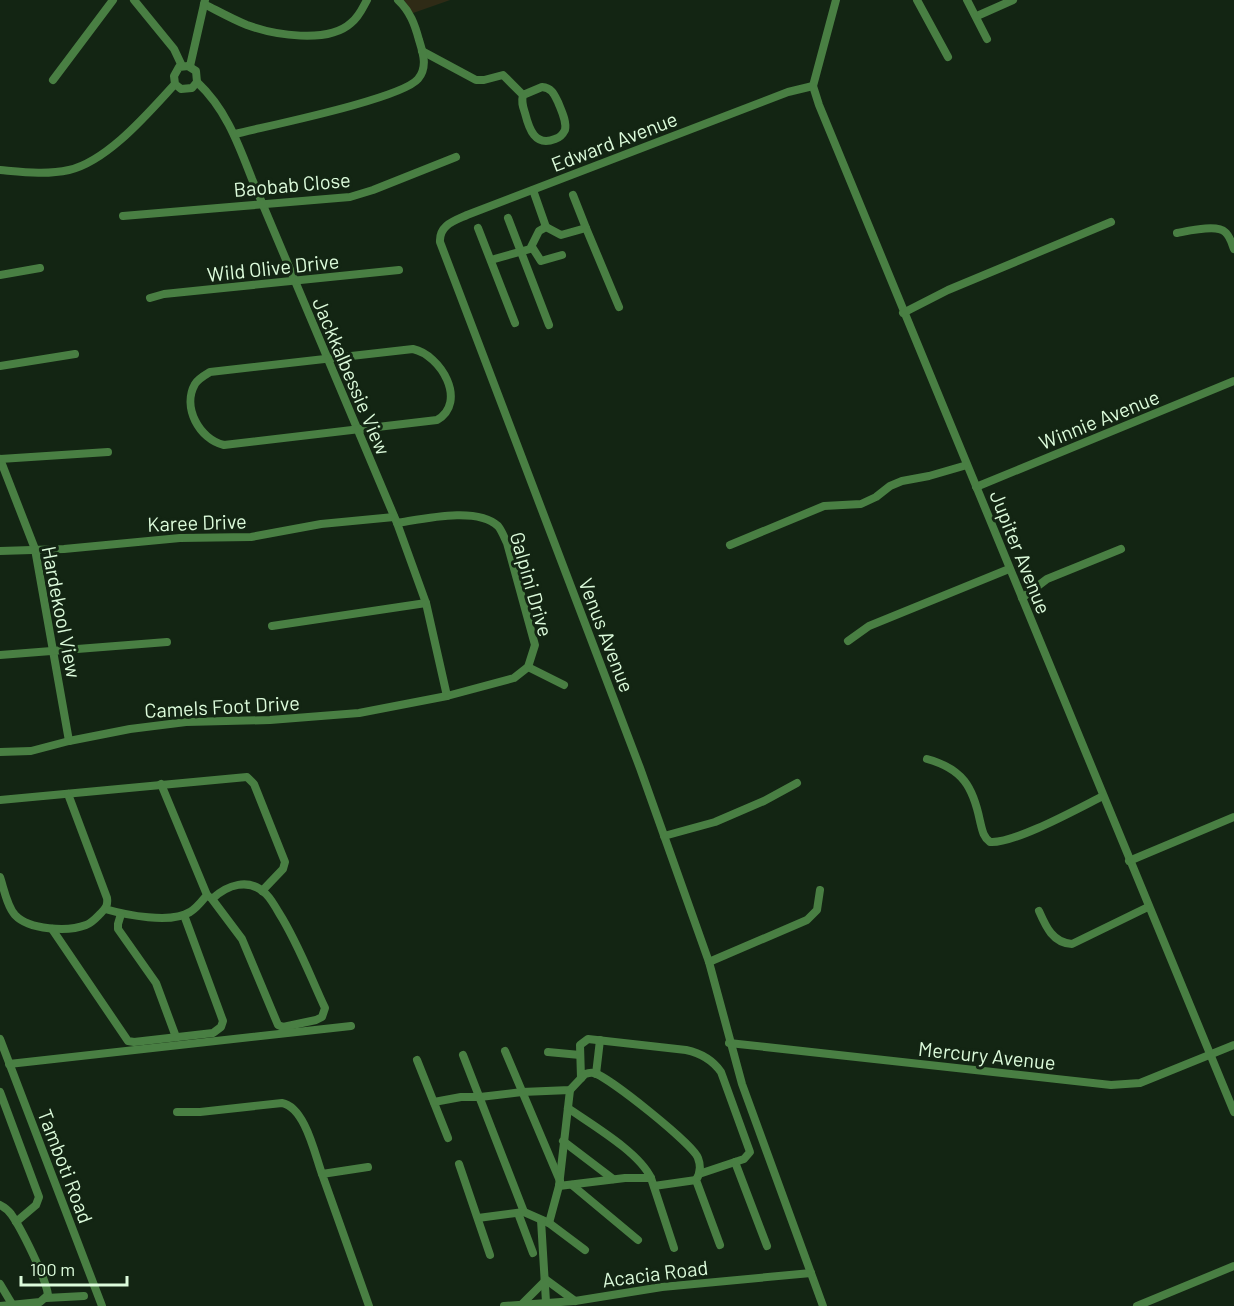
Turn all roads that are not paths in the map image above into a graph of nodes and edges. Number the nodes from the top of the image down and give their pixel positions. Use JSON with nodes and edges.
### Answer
{"nodes":[{"id":1,"x":113,"y":0,"type":"edge"},
{"id":2,"x":134,"y":0,"type":"edge"},
{"id":3,"x":367,"y":0,"type":"edge"},
{"id":4,"x":398,"y":0,"type":"edge"},
{"id":5,"x":836,"y":0,"type":"edge"},
{"id":6,"x":917,"y":0,"type":"edge"},
{"id":7,"x":967,"y":0,"type":"edge"},
{"id":8,"x":1013,"y":0,"type":"edge"},
{"id":9,"x":205,"y":2,"type":"edge"},
{"id":10,"x":977,"y":16,"type":"junction"},
{"id":11,"x":987,"y":39,"type":"dead end"},
{"id":12,"x":423,"y":51,"type":"junction"},
{"id":13,"x":948,"y":57,"type":"dead end"},
{"id":14,"x":186,"y":66,"type":"junction"},
{"id":15,"x":53,"y":80,"type":"dead end"},
{"id":16,"x":197,"y":82,"type":"junction"},
{"id":17,"x":175,"y":84,"type":"junction"},
{"id":18,"x":813,"y":86,"type":"junction"},
{"id":19,"x":524,"y":95,"type":"junction"},
{"id":20,"x":235,"y":134,"type":"junction"},
{"id":21,"x":456,"y":157,"type":"dead end"},
{"id":22,"x":0,"y":170,"type":"edge"},
{"id":23,"x":533,"y":190,"type":"junction"},
{"id":24,"x":573,"y":195,"type":"dead end"},
{"id":25,"x":262,"y":204,"type":"junction"},
{"id":26,"x":123,"y":216,"type":"dead end"},
{"id":27,"x":508,"y":218,"type":"dead end"},
{"id":28,"x":1111,"y":222,"type":"dead end"},
{"id":29,"x":546,"y":227,"type":"junction"},
{"id":30,"x":478,"y":228,"type":"dead end"},
{"id":31,"x":586,"y":228,"type":"junction"},
{"id":32,"x":1177,"y":233,"type":"dead end"},
{"id":33,"x":440,"y":242,"type":"joint"},
{"id":34,"x":532,"y":247,"type":"junction"},
{"id":35,"x":1234,"y":249,"type":"edge"},
{"id":36,"x":522,"y":251,"type":"junction"},
{"id":37,"x":562,"y":255,"type":"dead end"},
{"id":38,"x":491,"y":260,"type":"junction"},
{"id":39,"x":40,"y":268,"type":"dead end"},
{"id":40,"x":399,"y":270,"type":"dead end"},
{"id":41,"x":0,"y":275,"type":"edge"},
{"id":42,"x":295,"y":281,"type":"junction"},
{"id":43,"x":150,"y":298,"type":"dead end"},
{"id":44,"x":619,"y":307,"type":"dead end"},
{"id":45,"x":903,"y":313,"type":"junction"},
{"id":46,"x":515,"y":323,"type":"dead end"},
{"id":47,"x":549,"y":325,"type":"dead end"},
{"id":48,"x":75,"y":354,"type":"dead end"},
{"id":49,"x":327,"y":359,"type":"junction"},
{"id":50,"x":0,"y":366,"type":"edge"},
{"id":51,"x":1234,"y":381,"type":"edge"},
{"id":52,"x":356,"y":428,"type":"junction"},
{"id":53,"x":108,"y":452,"type":"dead end"},
{"id":54,"x":0,"y":459,"type":"edge"},
{"id":55,"x":967,"y":465,"type":"junction"},
{"id":56,"x":976,"y":487,"type":"junction"},
{"id":57,"x":395,"y":520,"type":"junction"},
{"id":58,"x":730,"y":545,"type":"dead end"},
{"id":59,"x":35,"y":549,"type":"junction"},
{"id":60,"x":1120,"y":549,"type":"dead end"},
{"id":61,"x":0,"y":551,"type":"edge"},
{"id":62,"x":1009,"y":569,"type":"junction"},
{"id":63,"x":1022,"y":598,"type":"junction"},
{"id":64,"x":426,"y":603,"type":"junction"},
{"id":65,"x":272,"y":626,"type":"dead end"},
{"id":66,"x":167,"y":642,"type":"dead end"},
{"id":67,"x":848,"y":642,"type":"dead end"},
{"id":68,"x":53,"y":651,"type":"junction"},
{"id":69,"x":0,"y":655,"type":"edge"},
{"id":70,"x":528,"y":667,"type":"junction"},
{"id":71,"x":564,"y":686,"type":"dead end"},
{"id":72,"x":447,"y":696,"type":"junction"},
{"id":73,"x":69,"y":741,"type":"junction"},
{"id":74,"x":0,"y":752,"type":"edge"},
{"id":75,"x":927,"y":759,"type":"dead end"},
{"id":76,"x":797,"y":783,"type":"dead end"},
{"id":77,"x":161,"y":784,"type":"junction"},
{"id":78,"x":68,"y":794,"type":"junction"},
{"id":79,"x":1103,"y":796,"type":"junction"},
{"id":80,"x":0,"y":800,"type":"edge"},
{"id":81,"x":1234,"y":817,"type":"edge"},
{"id":82,"x":664,"y":836,"type":"junction"},
{"id":83,"x":1129,"y":861,"type":"junction"},
{"id":84,"x":0,"y":877,"type":"edge"},
{"id":85,"x":820,"y":890,"type":"dead end"},
{"id":86,"x":262,"y":891,"type":"junction"},
{"id":87,"x":209,"y":897,"type":"junction"},
{"id":88,"x":1148,"y":907,"type":"junction"},
{"id":89,"x":105,"y":909,"type":"junction"},
{"id":90,"x":1039,"y":911,"type":"dead end"},
{"id":91,"x":121,"y":914,"type":"junction"},
{"id":92,"x":184,"y":915,"type":"junction"},
{"id":93,"x":51,"y":929,"type":"junction"},
{"id":94,"x":709,"y":962,"type":"junction"},
{"id":95,"x":351,"y":1026,"type":"dead end"},
{"id":96,"x":176,"y":1037,"type":"junction"},
{"id":97,"x":0,"y":1039,"type":"edge"},
{"id":98,"x":600,"y":1040,"type":"junction"},
{"id":99,"x":729,"y":1043,"type":"junction"},
{"id":100,"x":1234,"y":1045,"type":"edge"},
{"id":101,"x":505,"y":1051,"type":"dead end"},
{"id":102,"x":548,"y":1052,"type":"dead end"},
{"id":103,"x":462,"y":1055,"type":"dead end"},
{"id":104,"x":580,"y":1055,"type":"junction"},
{"id":105,"x":1210,"y":1055,"type":"junction"},
{"id":106,"x":417,"y":1060,"type":"dead end"},
{"id":107,"x":9,"y":1064,"type":"junction"},
{"id":108,"x":596,"y":1074,"type":"junction"},
{"id":109,"x":580,"y":1078,"type":"junction"},
{"id":110,"x":570,"y":1090,"type":"junction"},
{"id":111,"x":0,"y":1092,"type":"edge"},
{"id":112,"x":522,"y":1092,"type":"junction"},
{"id":113,"x":480,"y":1097,"type":"junction"},
{"id":114,"x":434,"y":1102,"type":"junction"},
{"id":115,"x":568,"y":1108,"type":"junction"},
{"id":116,"x":177,"y":1112,"type":"dead end"},
{"id":117,"x":1234,"y":1112,"type":"edge"},
{"id":118,"x":448,"y":1138,"type":"dead end"},
{"id":119,"x":563,"y":1141,"type":"junction"},
{"id":120,"x":735,"y":1162,"type":"junction"},
{"id":121,"x":459,"y":1164,"type":"dead end"},
{"id":122,"x":368,"y":1167,"type":"dead end"},
{"id":123,"x":322,"y":1174,"type":"junction"},
{"id":124,"x":697,"y":1177,"type":"junction"},
{"id":125,"x":613,"y":1179,"type":"junction"},
{"id":126,"x":652,"y":1182,"type":"junction"},
{"id":127,"x":559,"y":1183,"type":"junction"},
{"id":128,"x":572,"y":1185,"type":"junction"},
{"id":129,"x":0,"y":1205,"type":"edge"},
{"id":130,"x":521,"y":1213,"type":"junction"},
{"id":131,"x":478,"y":1218,"type":"junction"},
{"id":132,"x":545,"y":1221,"type":"junction"},
{"id":133,"x":16,"y":1222,"type":"junction"},
{"id":134,"x":638,"y":1240,"type":"dead end"},
{"id":135,"x":720,"y":1245,"type":"dead end"},
{"id":136,"x":767,"y":1246,"type":"dead end"},
{"id":137,"x":674,"y":1248,"type":"dead end"},
{"id":138,"x":585,"y":1250,"type":"dead end"},
{"id":139,"x":533,"y":1254,"type":"dead end"},
{"id":140,"x":490,"y":1255,"type":"dead end"},
{"id":141,"x":1234,"y":1266,"type":"edge"},
{"id":142,"x":811,"y":1273,"type":"junction"},
{"id":143,"x":545,"y":1280,"type":"junction"},
{"id":144,"x":0,"y":1284,"type":"edge"},
{"id":145,"x":84,"y":1296,"type":"dead end"},
{"id":146,"x":46,"y":1298,"type":"junction"},
{"id":147,"x":575,"y":1301,"type":"junction"},
{"id":148,"x":546,"y":1302,"type":"junction"},
{"id":149,"x":12,"y":1304,"type":"junction"},
{"id":150,"x":32,"y":1304,"type":"edge"},
{"id":151,"x":522,"y":1304,"type":"junction"},
{"id":152,"x":0,"y":1306,"type":"edge"},
{"id":153,"x":102,"y":1306,"type":"edge"},
{"id":154,"x":369,"y":1306,"type":"edge"},
{"id":155,"x":504,"y":1306,"type":"edge"},
{"id":156,"x":823,"y":1306,"type":"edge"},
{"id":157,"x":1137,"y":1306,"type":"edge"}],
"edges":[{"from":1,"to":15,"type":"street"},
{"from":2,"to":14,"type":"street"},
{"from":3,"to":9,"type":"street"},
{"from":4,"to":12,"type":"street"},
{"from":5,"to":18,"type":"street"},
{"from":6,"to":13,"type":"street"},
{"from":7,"to":10,"type":"street"},
{"from":8,"to":10,"type":"street"},
{"from":9,"to":14,"type":"street"},
{"from":10,"to":11,"type":"street"},
{"from":12,"to":19,"type":"street"},
{"from":12,"to":20,"type":"street"},
{"from":14,"to":16,"type":"street"},
{"from":14,"to":17,"type":"street"},
{"from":16,"to":17,"type":"street"},
{"from":16,"to":20,"type":"street","name":"Jackkalbessie View"},
{"from":17,"to":22,"type":"street"},
{"from":18,"to":23,"type":"street","name":"Edward Avenue"},
{"from":18,"to":45,"type":"street","name":"Jupiter Avenue"},
{"from":19,"to":19,"type":"street"},
{"from":20,"to":25,"type":"street","name":"Jackkalbessie View"},
{"from":21,"to":25,"type":"street","name":"Baobab Close"},
{"from":23,"to":29,"type":"street"},
{"from":23,"to":33,"type":"street","name":"Edward Avenue"},
{"from":24,"to":31,"type":"street"},
{"from":25,"to":26,"type":"street","name":"Baobab Close"},
{"from":25,"to":42,"type":"street","name":"Jackkalbessie View"},
{"from":27,"to":36,"type":"street"},
{"from":28,"to":45,"type":"street"},
{"from":29,"to":31,"type":"street"},
{"from":29,"to":34,"type":"street"},
{"from":30,"to":38,"type":"street"},
{"from":31,"to":44,"type":"street"},
{"from":32,"to":35,"type":"street"},
{"from":33,"to":82,"type":"street","name":"Venus Avenue"},
{"from":34,"to":36,"type":"street"},
{"from":34,"to":37,"type":"street"},
{"from":36,"to":38,"type":"street"},
{"from":36,"to":47,"type":"street"},
{"from":38,"to":46,"type":"street"},
{"from":39,"to":41,"type":"street"},
{"from":40,"to":42,"type":"street","name":"Wild Olive Drive"},
{"from":42,"to":43,"type":"street","name":"Wild Olive Drive"},
{"from":42,"to":49,"type":"street","name":"Jackkalbessie View"},
{"from":45,"to":55,"type":"street","name":"Jupiter Avenue"},
{"from":48,"to":50,"type":"street"},
{"from":49,"to":52,"type":"street","name":"Jackkalbessie View"},
{"from":49,"to":52,"type":"street"},
{"from":49,"to":52,"type":"street"},
{"from":51,"to":56,"type":"street","name":"Winnie Avenue"},
{"from":52,"to":57,"type":"street","name":"Jackkalbessie View"},
{"from":53,"to":54,"type":"street"},
{"from":54,"to":59,"type":"street","name":"Hardekool View"},
{"from":55,"to":56,"type":"street","name":"Jupiter Avenue"},
{"from":55,"to":58,"type":"street"},
{"from":56,"to":62,"type":"street","name":"Jupiter Avenue"},
{"from":57,"to":59,"type":"street","name":"Karee Drive"},
{"from":57,"to":64,"type":"street","name":"Jackkalbessie View"},
{"from":57,"to":70,"type":"street","name":"Galpini Drive"},
{"from":59,"to":61,"type":"street","name":"Karee Drive"},
{"from":59,"to":68,"type":"street","name":"Hardekool View"},
{"from":60,"to":63,"type":"street"},
{"from":62,"to":63,"type":"street","name":"Jupiter Avenue"},
{"from":62,"to":67,"type":"street"},
{"from":63,"to":79,"type":"street","name":"Jupiter Avenue"},
{"from":64,"to":65,"type":"street"},
{"from":64,"to":72,"type":"street","name":"Jackkalbessie View"},
{"from":66,"to":68,"type":"street"},
{"from":68,"to":69,"type":"street"},
{"from":68,"to":73,"type":"street","name":"Hardekool View"},
{"from":70,"to":71,"type":"street"},
{"from":70,"to":72,"type":"street","name":"Galpini Drive"},
{"from":72,"to":73,"type":"street","name":"Camels Foot Drive"},
{"from":73,"to":74,"type":"street","name":"Camels Foot Drive"},
{"from":75,"to":79,"type":"street"},
{"from":76,"to":82,"type":"street"},
{"from":77,"to":78,"type":"street"},
{"from":77,"to":86,"type":"street"},
{"from":77,"to":87,"type":"street"},
{"from":78,"to":80,"type":"street"},
{"from":78,"to":89,"type":"street"},
{"from":79,"to":83,"type":"street","name":"Jupiter Avenue"},
{"from":81,"to":83,"type":"street"},
{"from":82,"to":94,"type":"street","name":"Venus Avenue"},
{"from":83,"to":88,"type":"street","name":"Jupiter Avenue"},
{"from":84,"to":93,"type":"street"},
{"from":85,"to":94,"type":"street"},
{"from":86,"to":87,"type":"street"},
{"from":86,"to":87,"type":"street"},
{"from":87,"to":92,"type":"street"},
{"from":88,"to":90,"type":"street"},
{"from":88,"to":105,"type":"street","name":"Jupiter Avenue"},
{"from":89,"to":91,"type":"street"},
{"from":89,"to":93,"type":"street"},
{"from":91,"to":92,"type":"street"},
{"from":91,"to":96,"type":"street"},
{"from":92,"to":96,"type":"street"},
{"from":93,"to":96,"type":"street"},
{"from":94,"to":99,"type":"street","name":"Venus Avenue"},
{"from":95,"to":107,"type":"street"},
{"from":97,"to":107,"type":"street","name":"Tamboti Road"},
{"from":98,"to":104,"type":"street"},
{"from":98,"to":108,"type":"street"},
{"from":98,"to":120,"type":"street"},
{"from":99,"to":105,"type":"street","name":"Mercury Avenue"},
{"from":99,"to":142,"type":"street","name":"Venus Avenue"},
{"from":100,"to":105,"type":"street","name":"Mercury Avenue"},
{"from":101,"to":112,"type":"street"},
{"from":102,"to":104,"type":"street"},
{"from":103,"to":113,"type":"street"},
{"from":104,"to":109,"type":"street"},
{"from":105,"to":117,"type":"street","name":"Jupiter Avenue"},
{"from":106,"to":114,"type":"street"},
{"from":107,"to":153,"type":"street","name":"Tamboti Road"},
{"from":108,"to":109,"type":"street"},
{"from":108,"to":124,"type":"street"},
{"from":109,"to":110,"type":"street"},
{"from":110,"to":112,"type":"street"},
{"from":110,"to":115,"type":"street"},
{"from":111,"to":133,"type":"street"},
{"from":112,"to":113,"type":"street"},
{"from":112,"to":127,"type":"street"},
{"from":113,"to":114,"type":"street"},
{"from":113,"to":130,"type":"street"},
{"from":114,"to":118,"type":"street"},
{"from":115,"to":119,"type":"street"},
{"from":115,"to":126,"type":"street"},
{"from":116,"to":123,"type":"street"},
{"from":119,"to":125,"type":"street"},
{"from":119,"to":127,"type":"street"},
{"from":120,"to":124,"type":"street"},
{"from":120,"to":136,"type":"street"},
{"from":121,"to":131,"type":"street"},
{"from":122,"to":123,"type":"street"},
{"from":123,"to":154,"type":"street"},
{"from":124,"to":126,"type":"street"},
{"from":124,"to":135,"type":"street"},
{"from":125,"to":126,"type":"street"},
{"from":125,"to":128,"type":"street"},
{"from":126,"to":137,"type":"street"},
{"from":127,"to":128,"type":"street"},
{"from":127,"to":132,"type":"street"},
{"from":128,"to":134,"type":"street"},
{"from":129,"to":133,"type":"street"},
{"from":130,"to":131,"type":"street"},
{"from":130,"to":132,"type":"street"},
{"from":130,"to":139,"type":"street"},
{"from":131,"to":140,"type":"street"},
{"from":132,"to":138,"type":"street"},
{"from":132,"to":143,"type":"street"},
{"from":133,"to":146,"type":"street"},
{"from":141,"to":157,"type":"street"},
{"from":142,"to":147,"type":"street","name":"Acacia Road"},
{"from":142,"to":156,"type":"street","name":"Venus Avenue"},
{"from":143,"to":147,"type":"street"},
{"from":143,"to":148,"type":"street"},
{"from":143,"to":151,"type":"street"},
{"from":144,"to":149,"type":"street"},
{"from":145,"to":146,"type":"street"},
{"from":146,"to":150,"type":"street"},
{"from":147,"to":148,"type":"street","name":"Acacia Road"},
{"from":148,"to":151,"type":"street","name":"Acacia Road"},
{"from":149,"to":150,"type":"street"},
{"from":149,"to":152,"type":"street"},
{"from":151,"to":155,"type":"street","name":"Acacia Road"}]}
